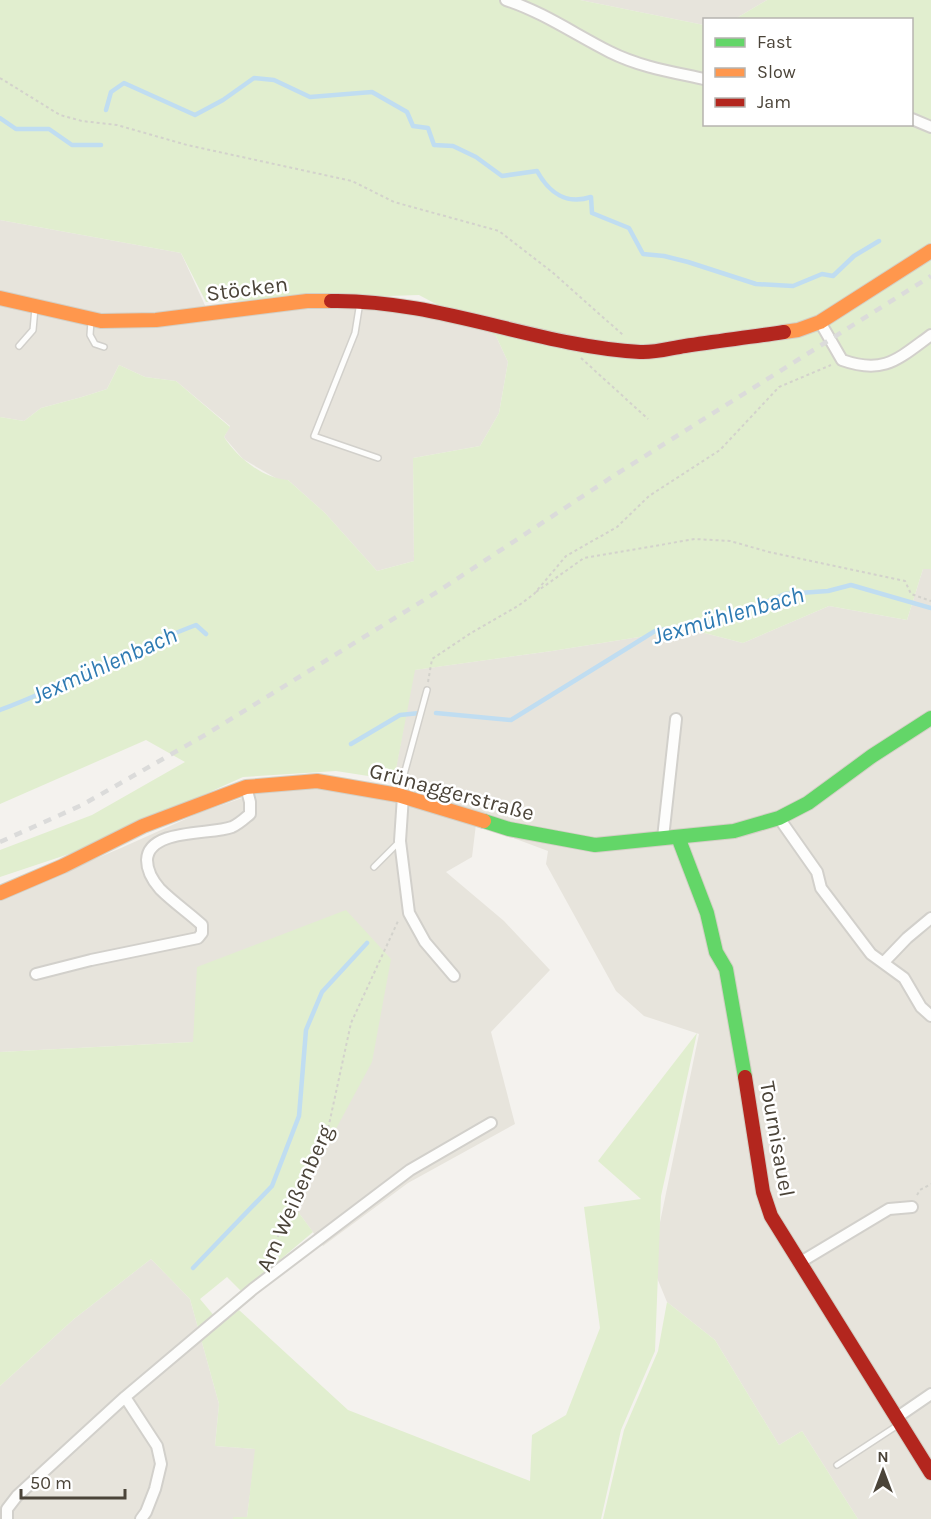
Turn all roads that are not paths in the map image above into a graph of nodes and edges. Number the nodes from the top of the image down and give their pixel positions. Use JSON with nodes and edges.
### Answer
{"nodes":[{"id":1,"x":506,"y":0,"type":"edge"},
{"id":2,"x":703,"y":79,"type":"edge"},
{"id":3,"x":913,"y":119,"type":"edge"},
{"id":4,"x":931,"y":127,"type":"edge"},
{"id":5,"x":931,"y":251,"type":"edge"},
{"id":6,"x":0,"y":298,"type":"edge"},
{"id":7,"x":360,"y":300,"type":"junction"},
{"id":8,"x":35,"y":305,"type":"junction"},
{"id":9,"x":92,"y":320,"type":"junction"},
{"id":10,"x":820,"y":322,"type":"junction"},
{"id":11,"x":931,"y":336,"type":"edge"},
{"id":12,"x":19,"y":346,"type":"dead end"},
{"id":13,"x":104,"y":347,"type":"dead end"},
{"id":14,"x":378,"y":458,"type":"dead end"},
{"id":15,"x":427,"y":690,"type":"road end"},
{"id":16,"x":931,"y":718,"type":"edge"},
{"id":17,"x":676,"y":719,"type":"dead end"},
{"id":18,"x":246,"y":787,"type":"junction"},
{"id":19,"x":401,"y":796,"type":"junction"},
{"id":20,"x":779,"y":818,"type":"junction"},
{"id":21,"x":678,"y":837,"type":"junction"},
{"id":22,"x":663,"y":838,"type":"junction"},
{"id":23,"x":400,"y":841,"type":"junction"},
{"id":24,"x":374,"y":867,"type":"dead end"},
{"id":25,"x":0,"y":893,"type":"edge"},
{"id":26,"x":931,"y":918,"type":"edge"},
{"id":27,"x":884,"y":962,"type":"junction"},
{"id":28,"x":36,"y":974,"type":"dead end"},
{"id":29,"x":454,"y":976,"type":"dead end"},
{"id":30,"x":931,"y":1016,"type":"edge"},
{"id":31,"x":491,"y":1123,"type":"dead end"},
{"id":32,"x":912,"y":1207,"type":"road end"},
{"id":33,"x":799,"y":1263,"type":"junction"},
{"id":34,"x":931,"y":1394,"type":"edge"},
{"id":35,"x":125,"y":1397,"type":"junction"},
{"id":36,"x":898,"y":1420,"type":"junction"},
{"id":37,"x":837,"y":1465,"type":"dead end"},
{"id":38,"x":931,"y":1473,"type":"edge"},
{"id":39,"x":5,"y":1512,"type":"edge"},
{"id":40,"x":141,"y":1519,"type":"edge"}],
"edges":[{"from":1,"to":2,"type":"street"},
{"from":3,"to":4,"type":"street"},
{"from":5,"to":10,"type":"street","name":"Stöcken"},
{"from":6,"to":8,"type":"street","name":"Stöcken"},
{"from":7,"to":9,"type":"street","name":"Stöcken"},
{"from":7,"to":10,"type":"street","name":"Stöcken"},
{"from":7,"to":14,"type":"lane"},
{"from":8,"to":9,"type":"street","name":"Stöcken"},
{"from":8,"to":12,"type":"lane"},
{"from":9,"to":13,"type":"lane"},
{"from":10,"to":11,"type":"street"},
{"from":15,"to":19,"type":"lane"},
{"from":16,"to":20,"type":"street","name":"Grünaggerstraße"},
{"from":17,"to":22,"type":"street"},
{"from":18,"to":19,"type":"street","name":"Grünaggerstraße"},
{"from":18,"to":25,"type":"street","name":"Grünaggerstraße"},
{"from":18,"to":28,"type":"street"},
{"from":19,"to":22,"type":"street","name":"Grünaggerstraße"},
{"from":19,"to":23,"type":"street"},
{"from":20,"to":21,"type":"street","name":"Grünaggerstraße"},
{"from":20,"to":27,"type":"street"},
{"from":21,"to":22,"type":"street","name":"Grünaggerstraße"},
{"from":21,"to":33,"type":"street","name":"Tournisauel"},
{"from":23,"to":24,"type":"lane"},
{"from":23,"to":29,"type":"street"},
{"from":26,"to":27,"type":"street"},
{"from":27,"to":30,"type":"street"},
{"from":31,"to":35,"type":"street","name":"Am Weißenberg"},
{"from":32,"to":33,"type":"street"},
{"from":33,"to":36,"type":"street","name":"Tournisauel"},
{"from":34,"to":36,"type":"street"},
{"from":35,"to":39,"type":"street","name":"Am Weißenberg"},
{"from":35,"to":40,"type":"street"},
{"from":36,"to":37,"type":"lane"},
{"from":36,"to":38,"type":"street","name":"Tournisauel"}]}
